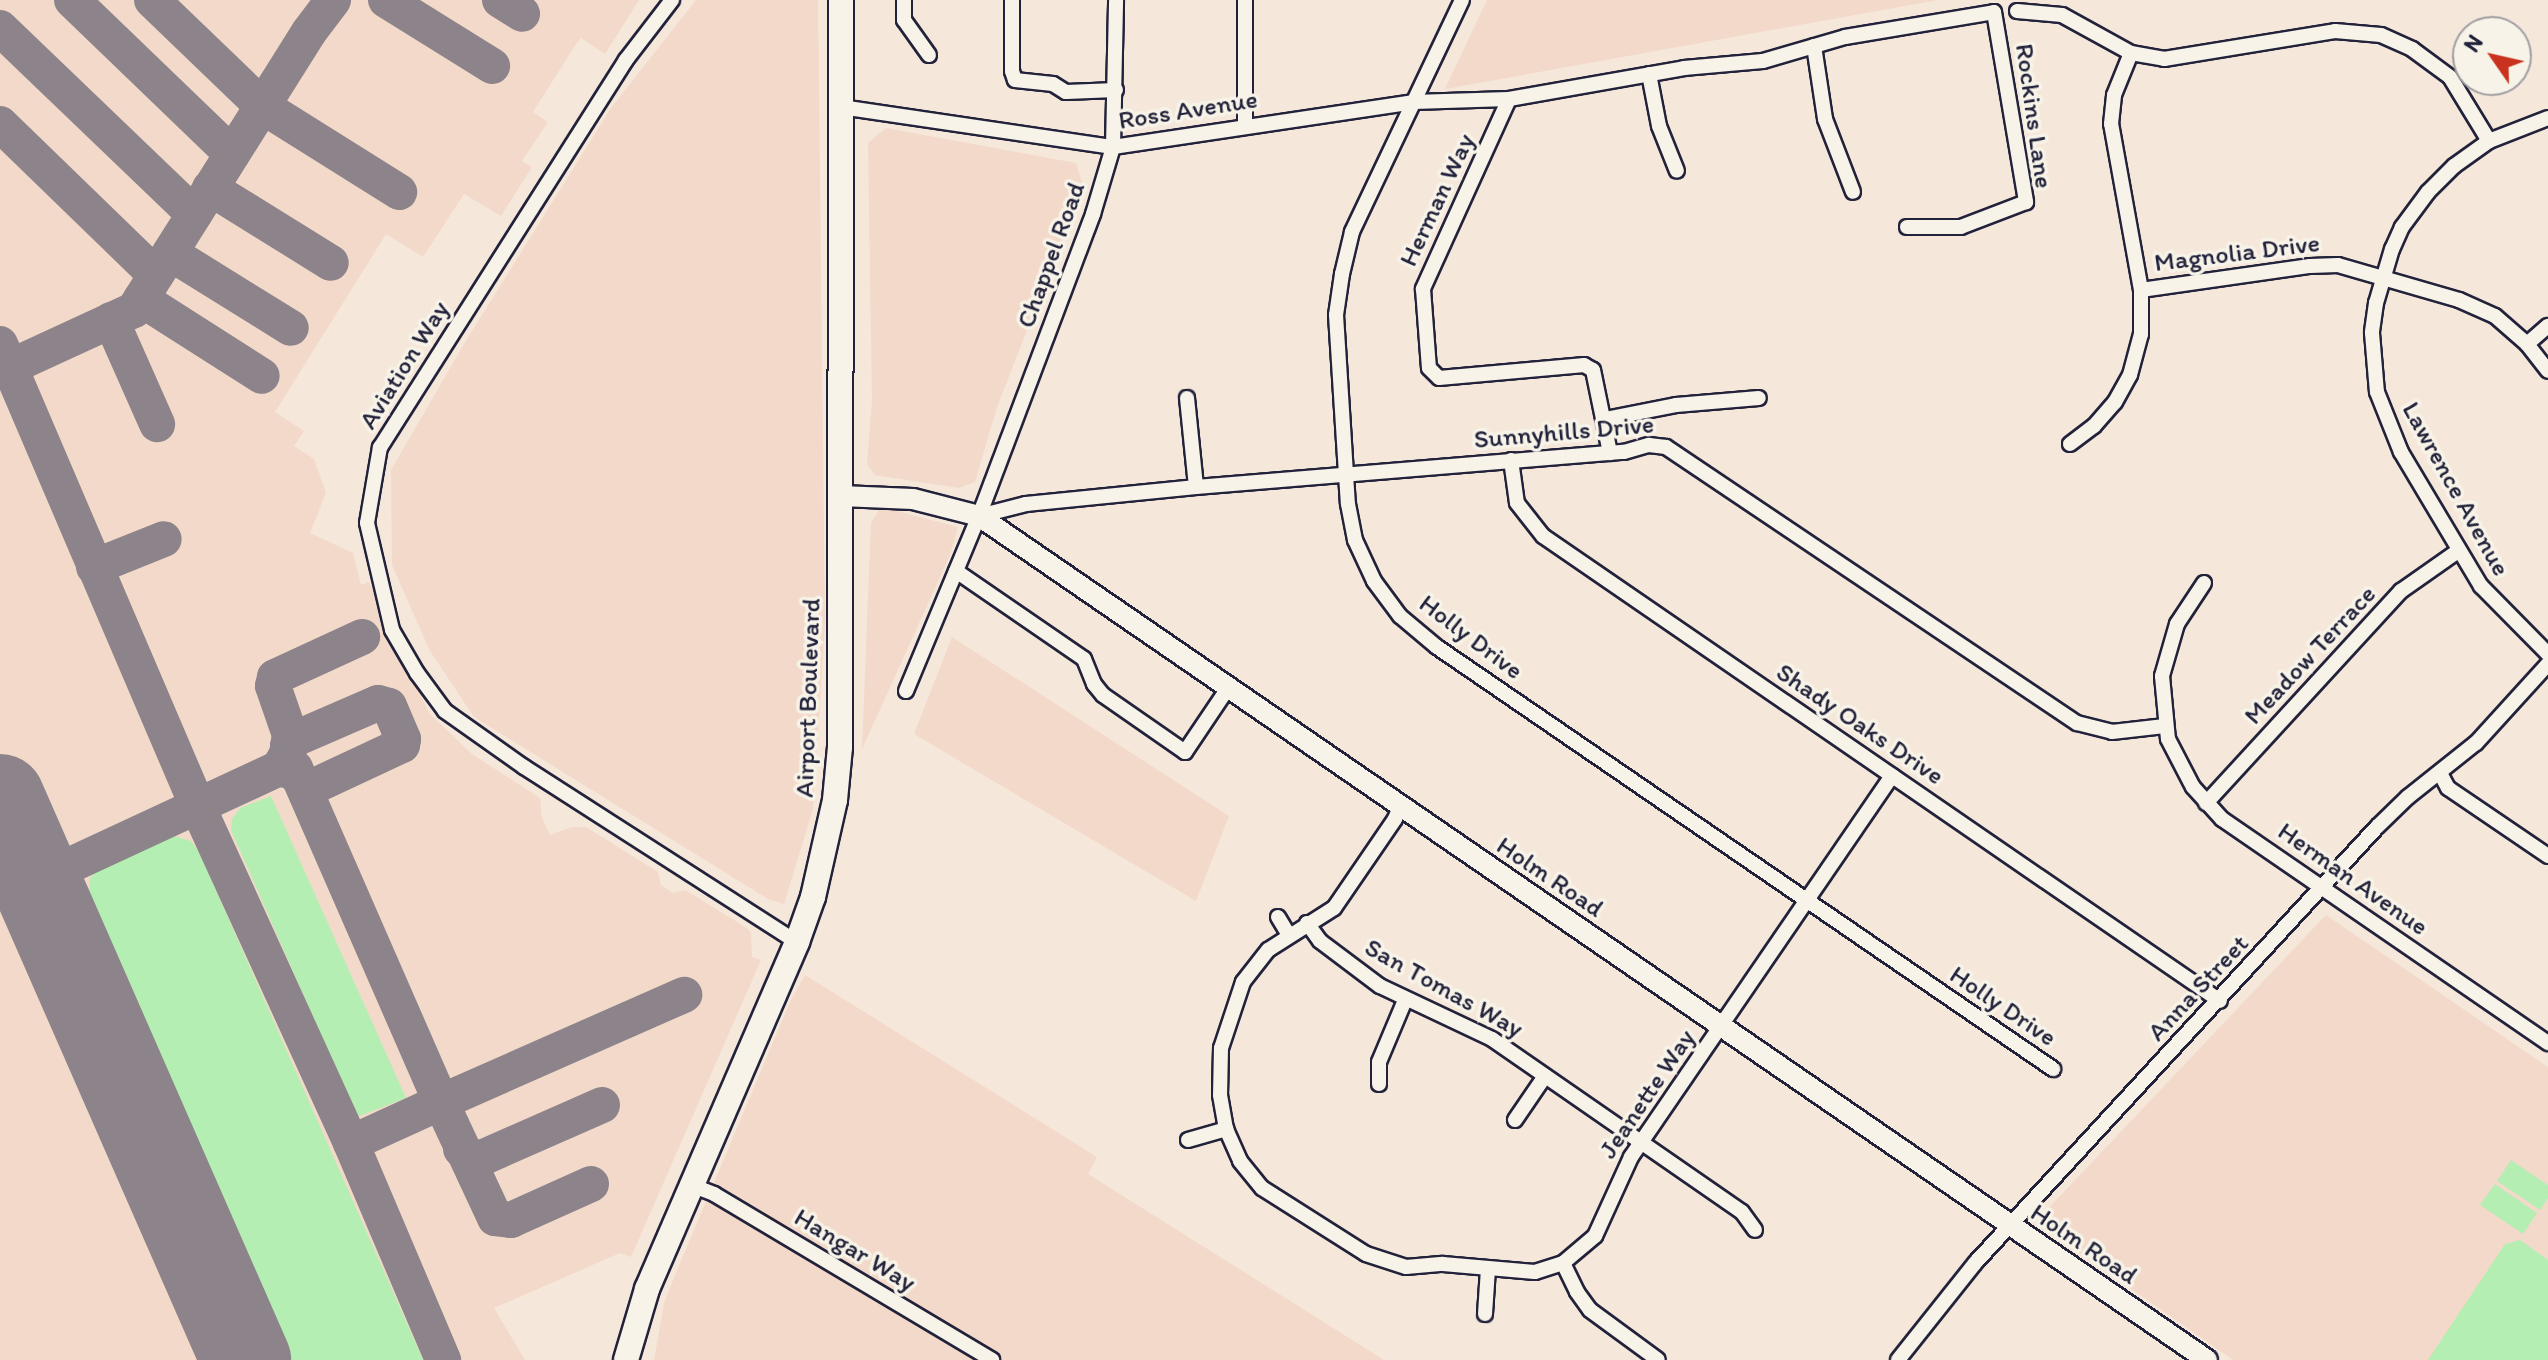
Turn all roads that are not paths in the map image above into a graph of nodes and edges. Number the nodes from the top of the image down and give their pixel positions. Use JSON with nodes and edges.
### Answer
{"nodes":[{"id":1,"x":672,"y":0,"type":"edge"},
{"id":2,"x":841,"y":0,"type":"edge"},
{"id":3,"x":904,"y":0,"type":"edge"},
{"id":4,"x":1012,"y":0,"type":"edge"},
{"id":5,"x":1116,"y":0,"type":"edge"},
{"id":6,"x":1245,"y":0,"type":"edge"},
{"id":7,"x":1462,"y":0,"type":"edge"},
{"id":8,"x":2017,"y":11,"type":"dead end"},
{"id":9,"x":1814,"y":46,"type":"junction"},
{"id":10,"x":2131,"y":53,"type":"junction"},
{"id":11,"x":929,"y":55,"type":"dead end"},
{"id":12,"x":1649,"y":74,"type":"junction"},
{"id":13,"x":1116,"y":90,"type":"junction"},
{"id":14,"x":1509,"y":99,"type":"junction"},
{"id":15,"x":1413,"y":102,"type":"junction"},
{"id":16,"x":1449,"y":103,"type":"joint"},
{"id":17,"x":841,"y":107,"type":"junction"},
{"id":18,"x":2548,"y":118,"type":"edge"},
{"id":19,"x":1245,"y":125,"type":"junction"},
{"id":20,"x":2489,"y":141,"type":"junction"},
{"id":21,"x":1113,"y":147,"type":"junction"},
{"id":22,"x":1677,"y":171,"type":"dead end"},
{"id":23,"x":1853,"y":192,"type":"dead end"},
{"id":24,"x":1907,"y":227,"type":"dead end"},
{"id":25,"x":2382,"y":278,"type":"junction"},
{"id":26,"x":2141,"y":290,"type":"junction"},
{"id":27,"x":2548,"y":326,"type":"edge"},
{"id":28,"x":2527,"y":344,"type":"junction"},
{"id":29,"x":2548,"y":371,"type":"edge"},
{"id":30,"x":1187,"y":398,"type":"dead end"},
{"id":31,"x":1759,"y":398,"type":"dead end"},
{"id":32,"x":1605,"y":419,"type":"junction"},
{"id":33,"x":2070,"y":444,"type":"dead end"},
{"id":34,"x":1610,"y":453,"type":"junction"},
{"id":35,"x":1511,"y":460,"type":"junction"},
{"id":36,"x":1345,"y":474,"type":"junction"},
{"id":37,"x":1196,"y":487,"type":"junction"},
{"id":38,"x":841,"y":496,"type":"junction"},
{"id":39,"x":979,"y":516,"type":"junction"},
{"id":40,"x":2458,"y":551,"type":"junction"},
{"id":41,"x":956,"y":571,"type":"junction"},
{"id":42,"x":2204,"y":583,"type":"dead end"},
{"id":43,"x":2548,"y":654,"type":"edge"},
{"id":44,"x":2548,"y":664,"type":"edge"},
{"id":45,"x":1228,"y":688,"type":"junction"},
{"id":46,"x":906,"y":691,"type":"dead end"},
{"id":47,"x":2165,"y":726,"type":"junction"},
{"id":48,"x":2440,"y":773,"type":"junction"},
{"id":49,"x":1892,"y":776,"type":"junction"},
{"id":50,"x":2206,"y":803,"type":"junction"},
{"id":51,"x":1400,"y":807,"type":"junction"},
{"id":52,"x":2548,"y":856,"type":"edge"},
{"id":53,"x":2323,"y":886,"type":"junction"},
{"id":54,"x":1808,"y":901,"type":"junction"},
{"id":55,"x":1278,"y":917,"type":"dead end"},
{"id":56,"x":1307,"y":923,"type":"junction"},
{"id":57,"x":1289,"y":935,"type":"junction"},
{"id":58,"x":797,"y":942,"type":"junction"},
{"id":59,"x":1405,"y":1000,"type":"junction"},
{"id":60,"x":2220,"y":1001,"type":"junction"},
{"id":61,"x":1722,"y":1026,"type":"junction"},
{"id":62,"x":2548,"y":1043,"type":"edge"},
{"id":63,"x":2053,"y":1069,"type":"dead end"},
{"id":64,"x":1545,"y":1076,"type":"junction"},
{"id":65,"x":1379,"y":1084,"type":"dead end"},
{"id":66,"x":1515,"y":1120,"type":"dead end"},
{"id":67,"x":1226,"y":1129,"type":"junction"},
{"id":68,"x":1188,"y":1140,"type":"dead end"},
{"id":69,"x":1641,"y":1142,"type":"junction"},
{"id":70,"x":691,"y":1185,"type":"junction"},
{"id":71,"x":2011,"y":1225,"type":"junction"},
{"id":72,"x":1755,"y":1230,"type":"dead end"},
{"id":73,"x":1563,"y":1263,"type":"junction"},
{"id":74,"x":1488,"y":1269,"type":"junction"},
{"id":75,"x":1485,"y":1314,"type":"dead end"},
{"id":76,"x":626,"y":1360,"type":"edge"},
{"id":77,"x":992,"y":1360,"type":"edge"},
{"id":78,"x":1656,"y":1360,"type":"edge"},
{"id":79,"x":1898,"y":1360,"type":"edge"},
{"id":80,"x":2207,"y":1360,"type":"edge"}],
"edges":[{"from":1,"to":58,"type":"street","name":"Aviation Way"},
{"from":2,"to":17,"type":"main road","name":"Airport Boulevard"},
{"from":3,"to":11,"type":"street"},
{"from":4,"to":13,"type":"street"},
{"from":5,"to":13,"type":"street","name":"Chappel Road"},
{"from":6,"to":19,"type":"street"},
{"from":7,"to":15,"type":"street","name":"Holly Drive"},
{"from":8,"to":10,"type":"street"},
{"from":9,"to":12,"type":"street"},
{"from":9,"to":23,"type":"street"},
{"from":9,"to":24,"type":"street","name":"Rockins Lane"},
{"from":10,"to":20,"type":"street"},
{"from":10,"to":26,"type":"street"},
{"from":12,"to":14,"type":"street"},
{"from":12,"to":22,"type":"street"},
{"from":13,"to":21,"type":"street","name":"Chappel Road"},
{"from":14,"to":16,"type":"street","name":"Herman Way"},
{"from":14,"to":32,"type":"street","name":"Herman Way"},
{"from":15,"to":16,"type":"street","name":"Ross Avenue"},
{"from":15,"to":19,"type":"street","name":"Ross Avenue"},
{"from":15,"to":36,"type":"street","name":"Holly Drive"},
{"from":17,"to":21,"type":"street","name":"Ross Avenue"},
{"from":17,"to":38,"type":"main road","name":"Airport Boulevard"},
{"from":18,"to":20,"type":"street","name":"Lawrence Avenue"},
{"from":19,"to":21,"type":"street","name":"Ross Avenue"},
{"from":20,"to":25,"type":"street","name":"Lawrence Avenue"},
{"from":21,"to":39,"type":"street","name":"Chappel Road"},
{"from":25,"to":26,"type":"street","name":"Magnolia Drive"},
{"from":25,"to":28,"type":"street","name":"Magnolia Drive"},
{"from":25,"to":40,"type":"street","name":"Lawrence Avenue"},
{"from":26,"to":33,"type":"street"},
{"from":27,"to":28,"type":"street"},
{"from":28,"to":29,"type":"street","name":"Magnolia Drive"},
{"from":30,"to":37,"type":"street"},
{"from":31,"to":32,"type":"street"},
{"from":32,"to":34,"type":"street","name":"Herman Way"},
{"from":34,"to":35,"type":"street","name":"Sunnyhills Drive"},
{"from":34,"to":47,"type":"street","name":"Sunnyhills Drive"},
{"from":35,"to":36,"type":"street","name":"Sunnyhills Drive"},
{"from":35,"to":49,"type":"street","name":"Shady Oaks Drive"},
{"from":36,"to":37,"type":"street","name":"Sunnyhills Drive"},
{"from":36,"to":54,"type":"street","name":"Holly Drive"},
{"from":37,"to":39,"type":"street","name":"Sunnyhills Drive"},
{"from":38,"to":39,"type":"street","name":"Holm Road"},
{"from":38,"to":58,"type":"main road","name":"Airport Boulevard"},
{"from":39,"to":41,"type":"street","name":"Chappel Road"},
{"from":39,"to":45,"type":"street","name":"Holm Road"},
{"from":40,"to":43,"type":"street","name":"Lawrence Avenue"},
{"from":40,"to":50,"type":"street","name":"Meadow Terrace"},
{"from":41,"to":45,"type":"street"},
{"from":41,"to":46,"type":"street","name":"Chappel Road"},
{"from":42,"to":47,"type":"street","name":"Herman Avenue"},
{"from":44,"to":48,"type":"street","name":"Anna Street"},
{"from":45,"to":51,"type":"street","name":"Holm Road"},
{"from":47,"to":50,"type":"street","name":"Herman Avenue"},
{"from":48,"to":52,"type":"street"},
{"from":48,"to":53,"type":"street","name":"Anna Street"},
{"from":49,"to":54,"type":"street","name":"Jeanette Way"},
{"from":49,"to":60,"type":"street","name":"Shady Oaks Drive"},
{"from":50,"to":53,"type":"street","name":"Herman Avenue"},
{"from":51,"to":56,"type":"street","name":"Jeanette Way"},
{"from":51,"to":61,"type":"street","name":"Holm Road"},
{"from":53,"to":60,"type":"street","name":"Anna Street"},
{"from":53,"to":62,"type":"street","name":"Herman Avenue"},
{"from":54,"to":61,"type":"street","name":"Jeanette Way"},
{"from":54,"to":63,"type":"street","name":"Holly Drive"},
{"from":55,"to":57,"type":"street"},
{"from":56,"to":57,"type":"street","name":"Jeanette Way"},
{"from":56,"to":59,"type":"street","name":"San Tomas Way"},
{"from":57,"to":67,"type":"street","name":"Jeanette Way"},
{"from":58,"to":70,"type":"main road","name":"Airport Boulevard"},
{"from":59,"to":64,"type":"street","name":"San Tomas Way"},
{"from":59,"to":65,"type":"street"},
{"from":60,"to":71,"type":"street","name":"Anna Street"},
{"from":61,"to":69,"type":"street","name":"Jeanette Way"},
{"from":61,"to":71,"type":"street","name":"Holm Road"},
{"from":64,"to":66,"type":"street"},
{"from":64,"to":69,"type":"street","name":"San Tomas Way"},
{"from":67,"to":68,"type":"street"},
{"from":67,"to":74,"type":"street","name":"Jeanette Way"},
{"from":69,"to":72,"type":"street","name":"San Tomas Way"},
{"from":69,"to":73,"type":"street","name":"Jeanette Way"},
{"from":70,"to":76,"type":"main road","name":"Airport Boulevard"},
{"from":70,"to":77,"type":"street","name":"Hangar Way"},
{"from":71,"to":79,"type":"street","name":"Anna Street"},
{"from":71,"to":80,"type":"street","name":"Holm Road"},
{"from":73,"to":74,"type":"street","name":"Jeanette Way"},
{"from":73,"to":78,"type":"street"},
{"from":74,"to":75,"type":"street"}]}
